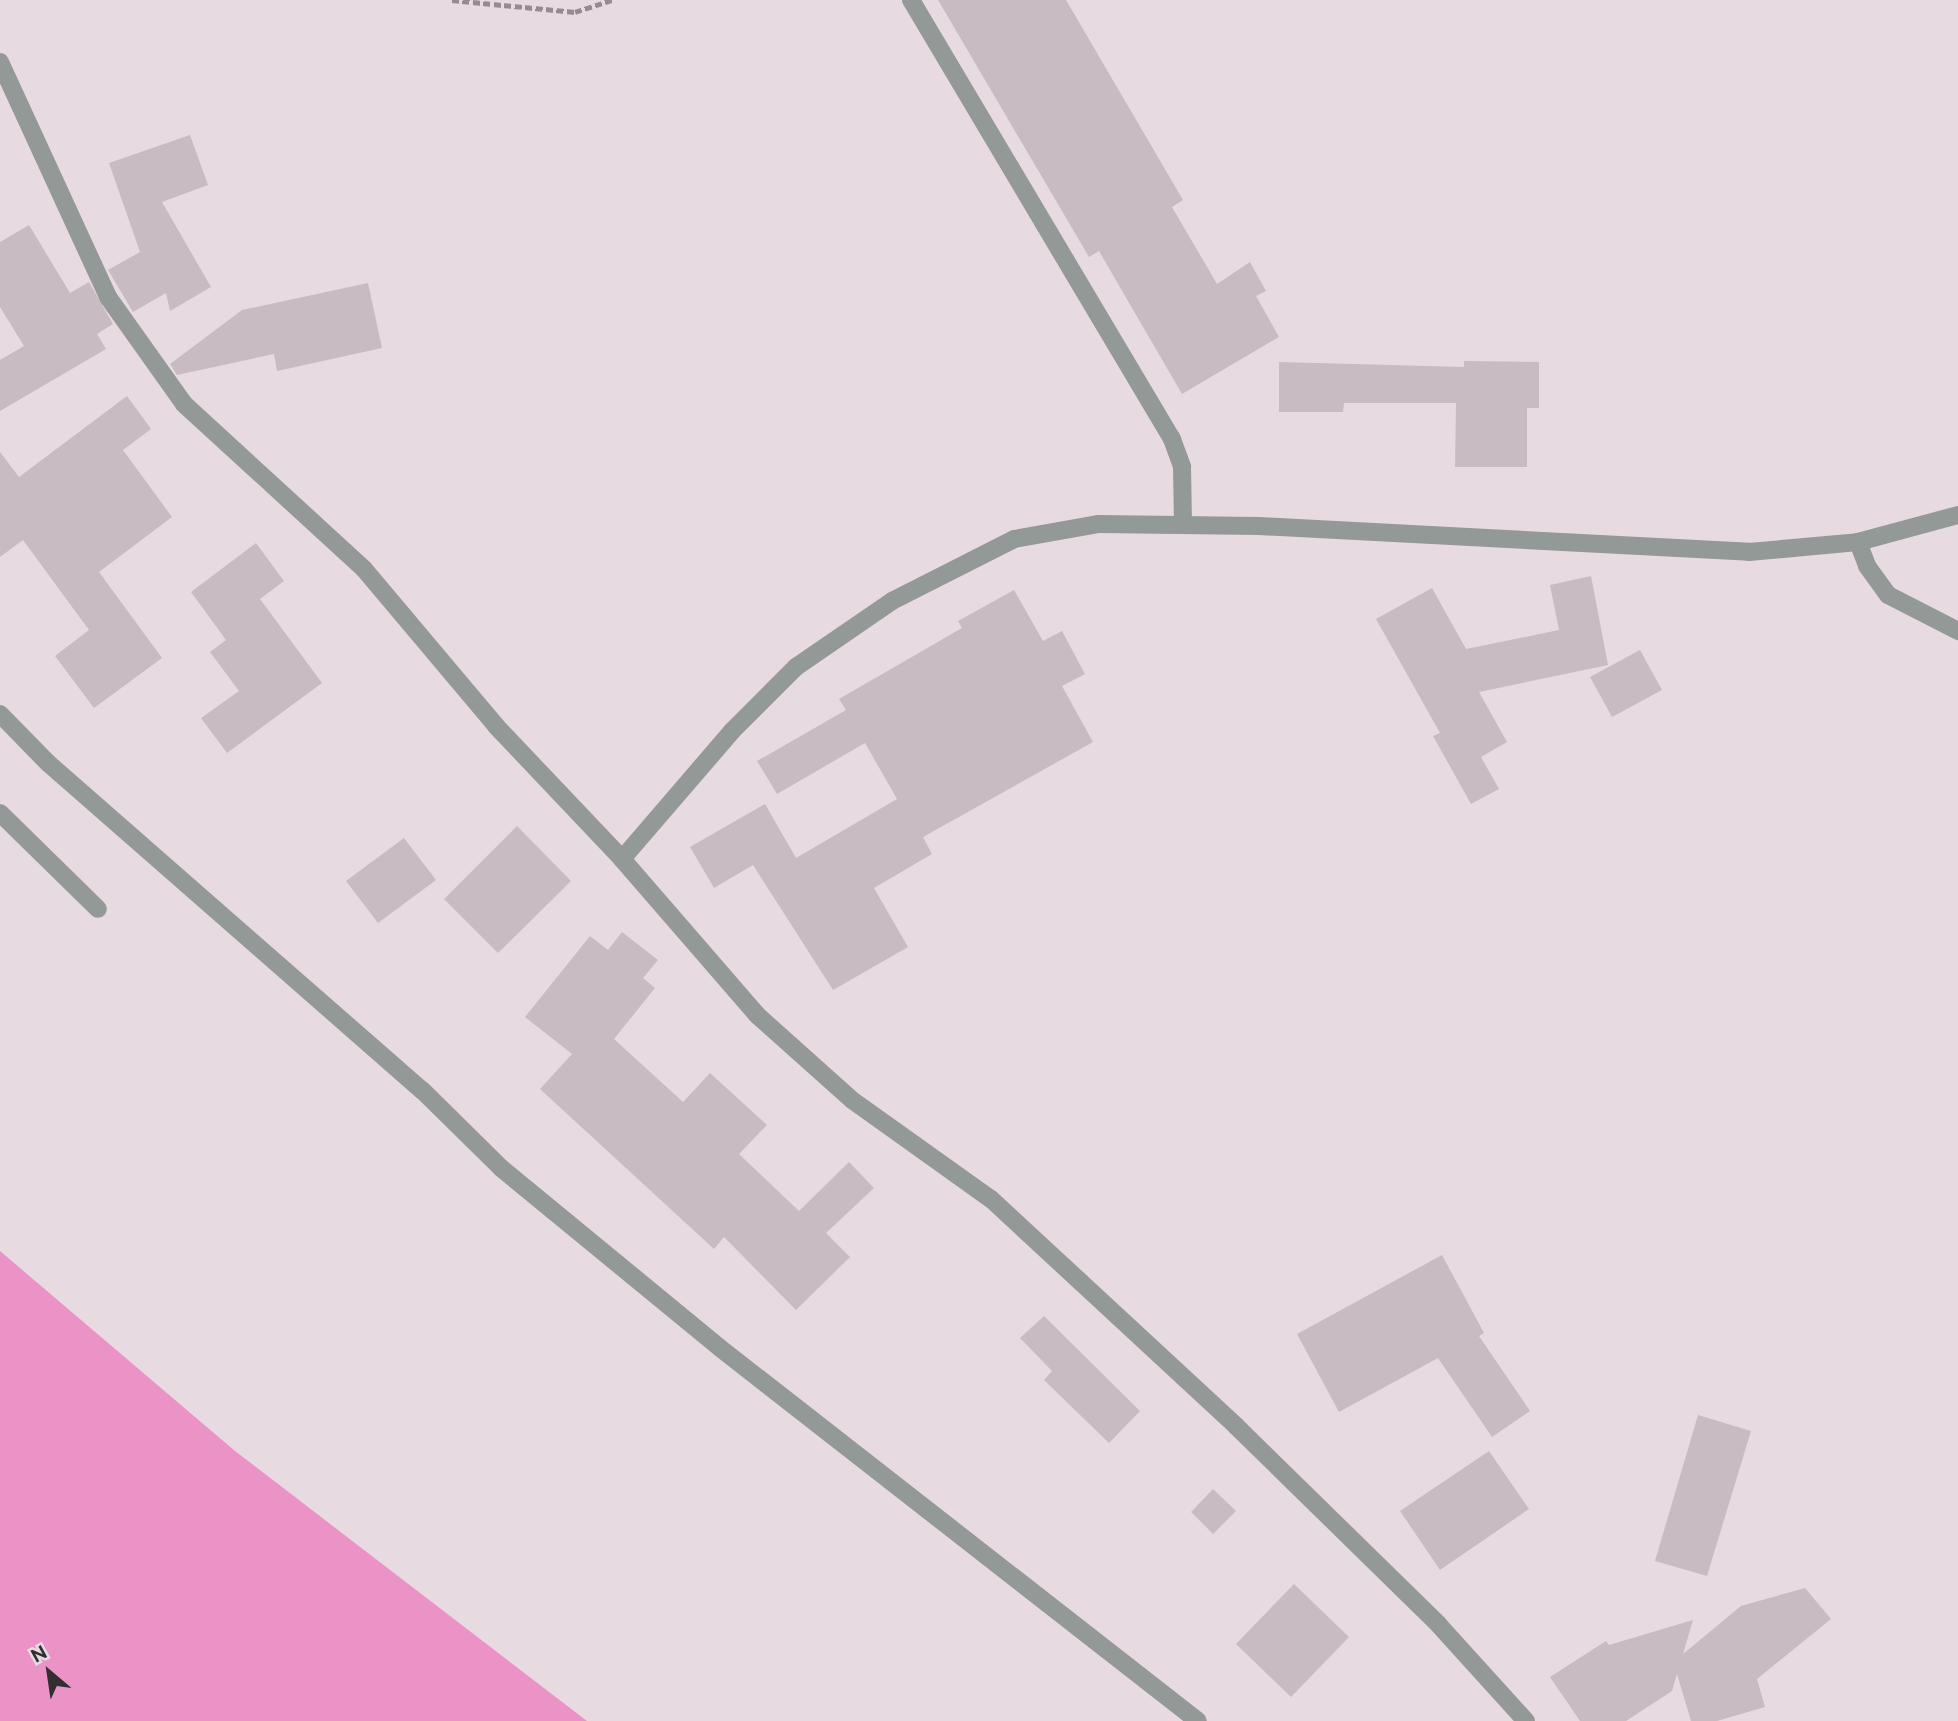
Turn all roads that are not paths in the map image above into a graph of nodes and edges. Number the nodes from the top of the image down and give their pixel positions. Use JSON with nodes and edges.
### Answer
{"nodes":[{"id":1,"x":911,"y":0,"type":"edge"},
{"id":2,"x":0,"y":62,"type":"edge"},
{"id":3,"x":1958,"y":515,"type":"edge"},
{"id":4,"x":1183,"y":525,"type":"junction"},
{"id":5,"x":1858,"y":542,"type":"junction"},
{"id":6,"x":1958,"y":631,"type":"edge"},
{"id":7,"x":0,"y":713,"type":"edge"},
{"id":8,"x":0,"y":813,"type":"edge"},
{"id":9,"x":622,"y":859,"type":"junction"},
{"id":10,"x":98,"y":909,"type":"dead end"},
{"id":11,"x":1198,"y":1721,"type":"edge"},
{"id":12,"x":1526,"y":1721,"type":"edge"}],
"edges":[{"from":1,"to":4,"type":"street"},
{"from":2,"to":9,"type":"street"},
{"from":3,"to":5,"type":"street"},
{"from":4,"to":5,"type":"street"},
{"from":4,"to":9,"type":"street"},
{"from":5,"to":6,"type":"street"},
{"from":7,"to":11,"type":"street"},
{"from":8,"to":10,"type":"street"},
{"from":9,"to":12,"type":"street"}]}
